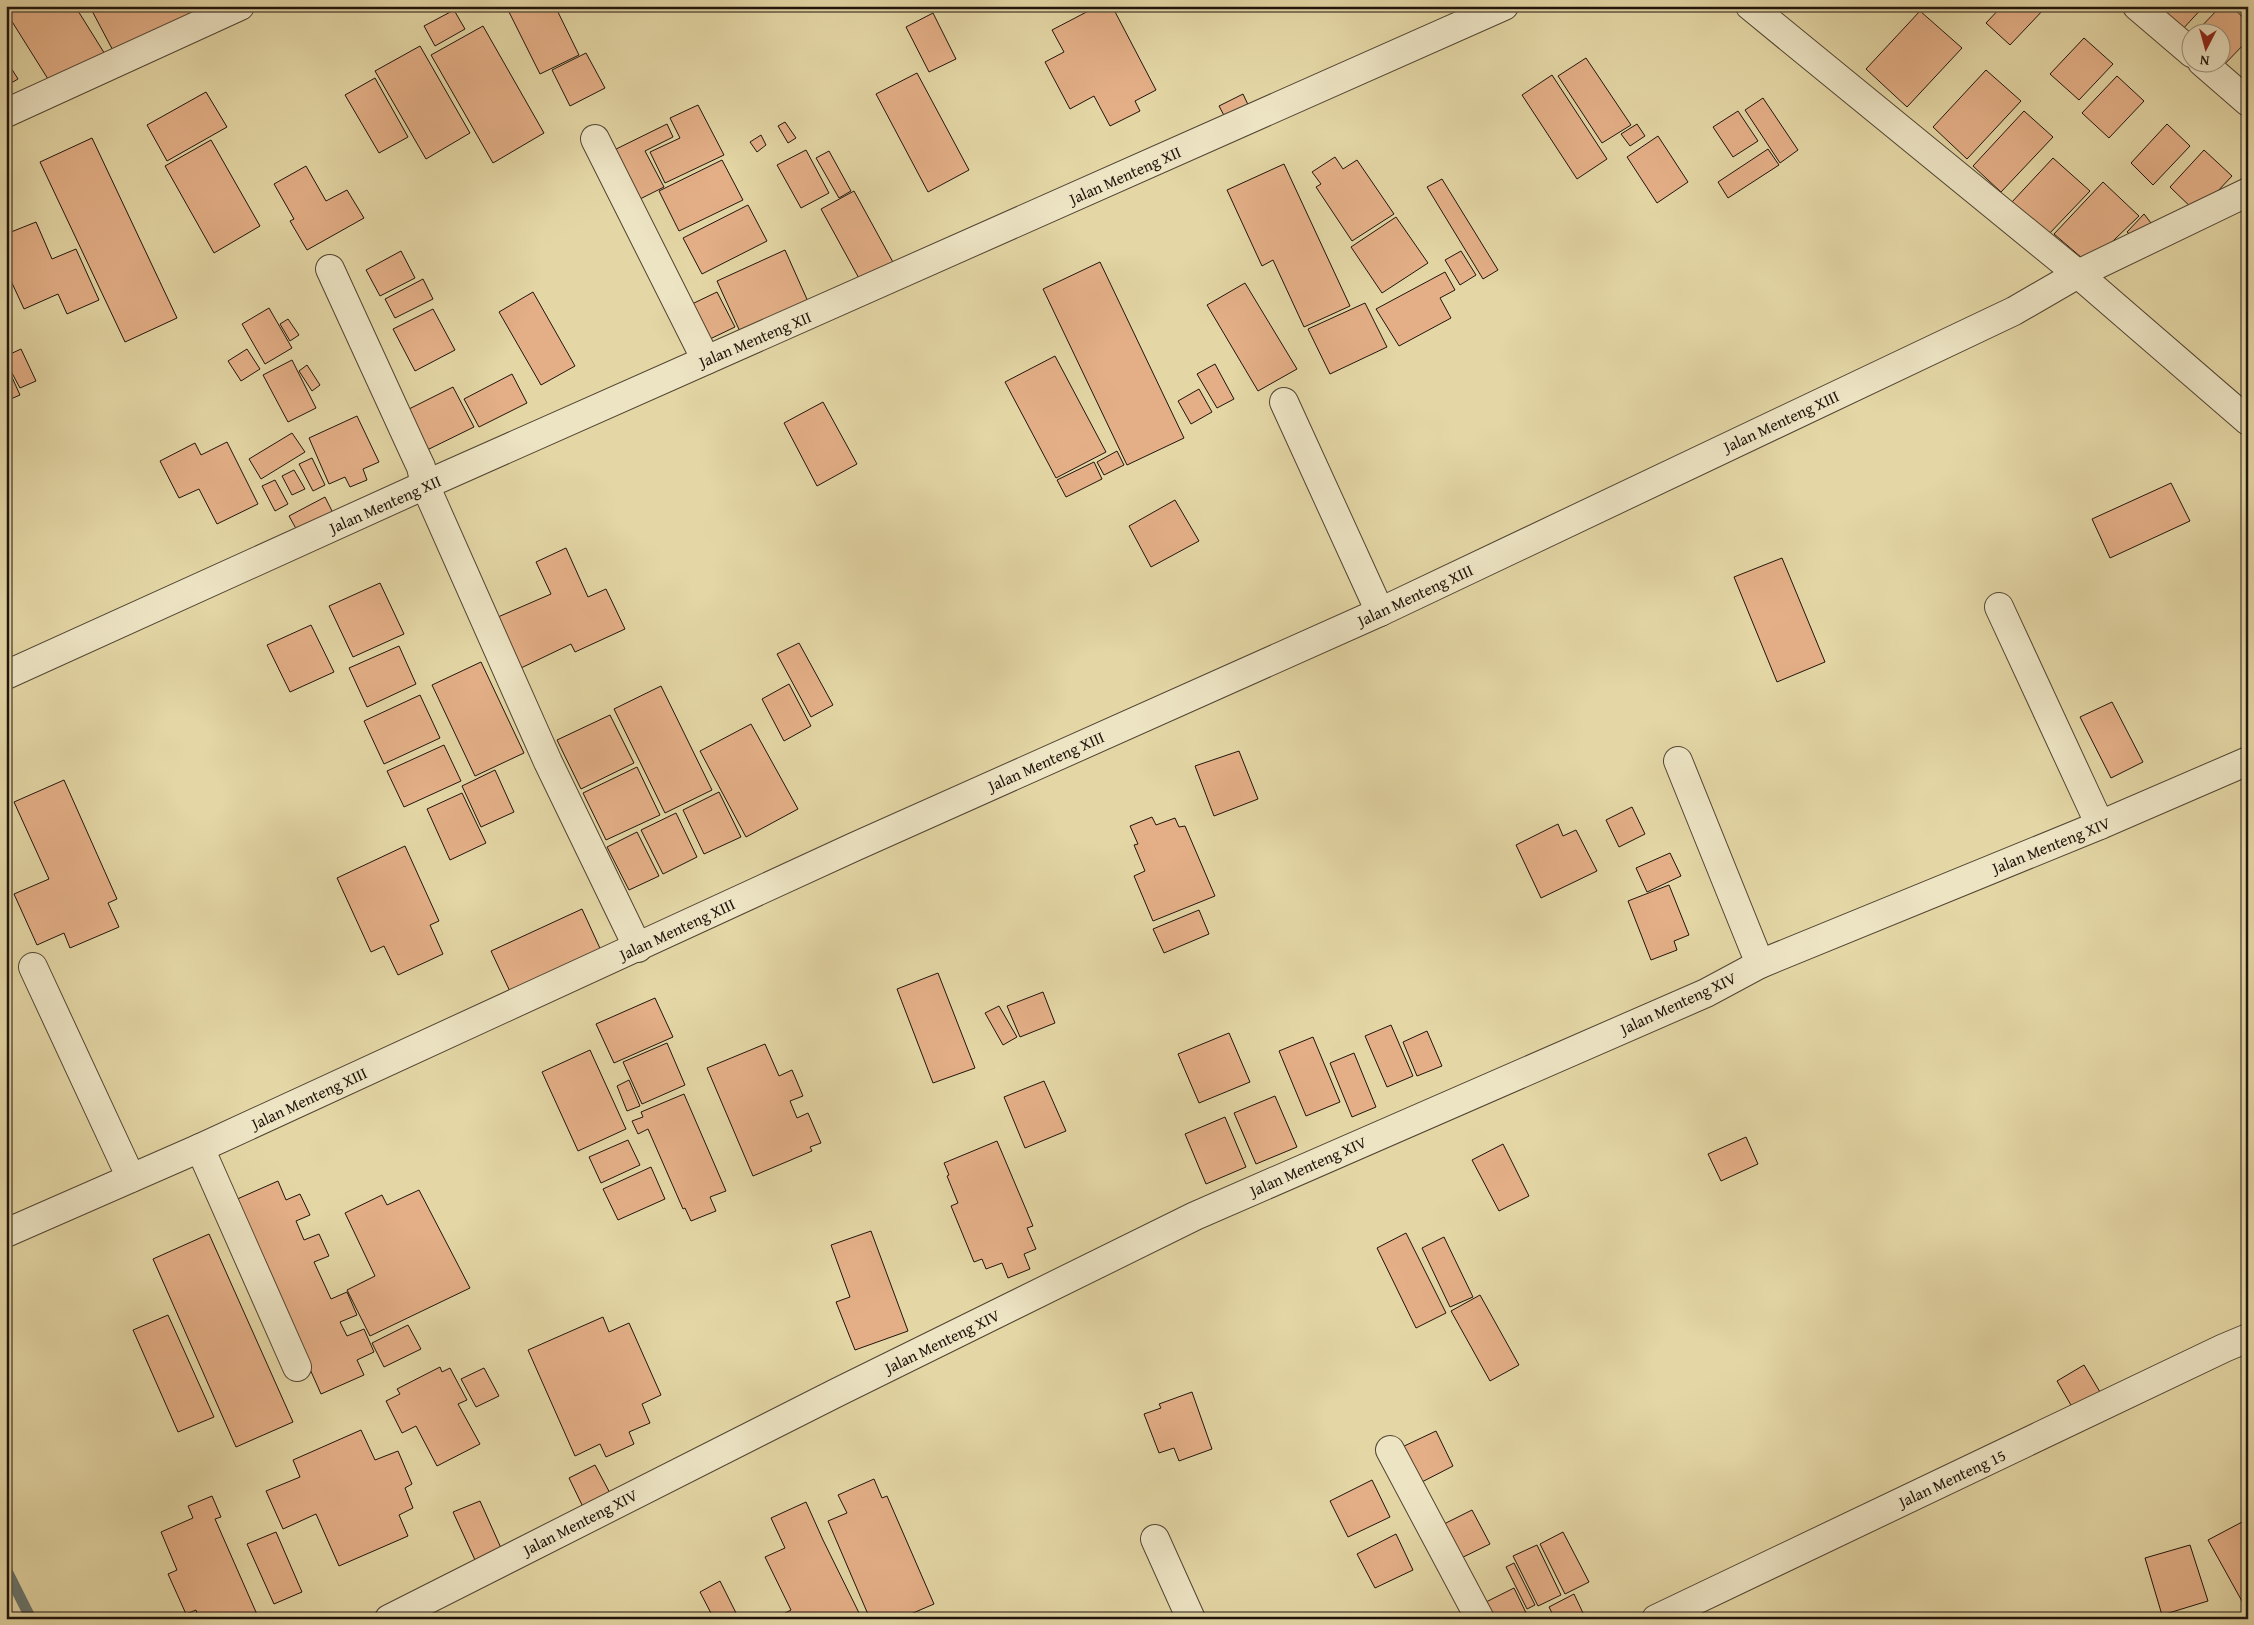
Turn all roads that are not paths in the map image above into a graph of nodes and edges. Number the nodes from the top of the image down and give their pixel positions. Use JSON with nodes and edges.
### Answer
{"nodes":[{"id":1,"x":239,"y":6,"type":"edge"},
{"id":2,"x":1504,"y":6,"type":"edge"},
{"id":3,"x":1750,"y":6,"type":"edge"},
{"id":4,"x":2137,"y":6,"type":"edge"},
{"id":5,"x":2182,"y":44,"type":"edge"},
{"id":6,"x":2214,"y":72,"type":"edge"},
{"id":7,"x":2248,"y":102,"type":"edge"},
{"id":8,"x":6,"y":113,"type":"edge"},
{"id":9,"x":595,"y":139,"type":"dead end"},
{"id":10,"x":2248,"y":192,"type":"edge"},
{"id":11,"x":330,"y":269,"type":"dead end"},
{"id":12,"x":2078,"y":274,"type":"junction"},
{"id":13,"x":706,"y":360,"type":"junction"},
{"id":14,"x":1284,"y":402,"type":"dead end"},
{"id":15,"x":2248,"y":421,"type":"edge"},
{"id":16,"x":425,"y":485,"type":"junction"},
{"id":17,"x":1999,"y":607,"type":"dead end"},
{"id":18,"x":1380,"y":612,"type":"junction"},
{"id":19,"x":6,"y":675,"type":"edge"},
{"id":20,"x":1678,"y":761,"type":"dead end"},
{"id":21,"x":2248,"y":761,"type":"edge"},
{"id":22,"x":2100,"y":825,"type":"junction"},
{"id":23,"x":638,"y":948,"type":"junction"},
{"id":24,"x":1760,"y":964,"type":"junction"},
{"id":25,"x":33,"y":967,"type":"dead end"},
{"id":26,"x":200,"y":1148,"type":"junction"},
{"id":27,"x":131,"y":1178,"type":"junction"},
{"id":28,"x":6,"y":1233,"type":"edge"},
{"id":29,"x":2248,"y":1338,"type":"edge"},
{"id":30,"x":298,"y":1367,"type":"dead end"},
{"id":31,"x":1390,"y":1450,"type":"dead end"},
{"id":32,"x":1155,"y":1539,"type":"dead end"},
{"id":33,"x":389,"y":1619,"type":"edge"},
{"id":34,"x":1191,"y":1619,"type":"edge"},
{"id":35,"x":1480,"y":1619,"type":"edge"},
{"id":36,"x":1656,"y":1619,"type":"edge"}],
"edges":[{"from":1,"to":8,"type":"street"},
{"from":2,"to":13,"type":"street","name":"Jalan Menteng XII"},
{"from":3,"to":12,"type":"street"},
{"from":4,"to":5,"type":"street"},
{"from":6,"to":7,"type":"street"},
{"from":9,"to":13,"type":"street"},
{"from":10,"to":12,"type":"street","name":"Jalan Menteng XIII"},
{"from":11,"to":16,"type":"street"},
{"from":12,"to":15,"type":"street"},
{"from":12,"to":18,"type":"street","name":"Jalan Menteng XIII"},
{"from":13,"to":16,"type":"street","name":"Jalan Menteng XII"},
{"from":14,"to":18,"type":"street"},
{"from":16,"to":19,"type":"street","name":"Jalan Menteng XII"},
{"from":16,"to":23,"type":"street"},
{"from":17,"to":22,"type":"street"},
{"from":18,"to":23,"type":"street","name":"Jalan Menteng XIII"},
{"from":20,"to":24,"type":"street"},
{"from":21,"to":22,"type":"street","name":"Jalan Menteng XIV"},
{"from":22,"to":24,"type":"street","name":"Jalan Menteng XIV"},
{"from":23,"to":26,"type":"street","name":"Jalan Menteng XIII"},
{"from":24,"to":33,"type":"street","name":"Jalan Menteng XIV"},
{"from":25,"to":27,"type":"street"},
{"from":26,"to":27,"type":"street","name":"Jalan Menteng XIII"},
{"from":26,"to":30,"type":"street"},
{"from":27,"to":28,"type":"street","name":"Jalan Menteng XIII"},
{"from":29,"to":36,"type":"street","name":"Jalan Menteng 15"},
{"from":31,"to":35,"type":"street"},
{"from":32,"to":34,"type":"street"}]}
